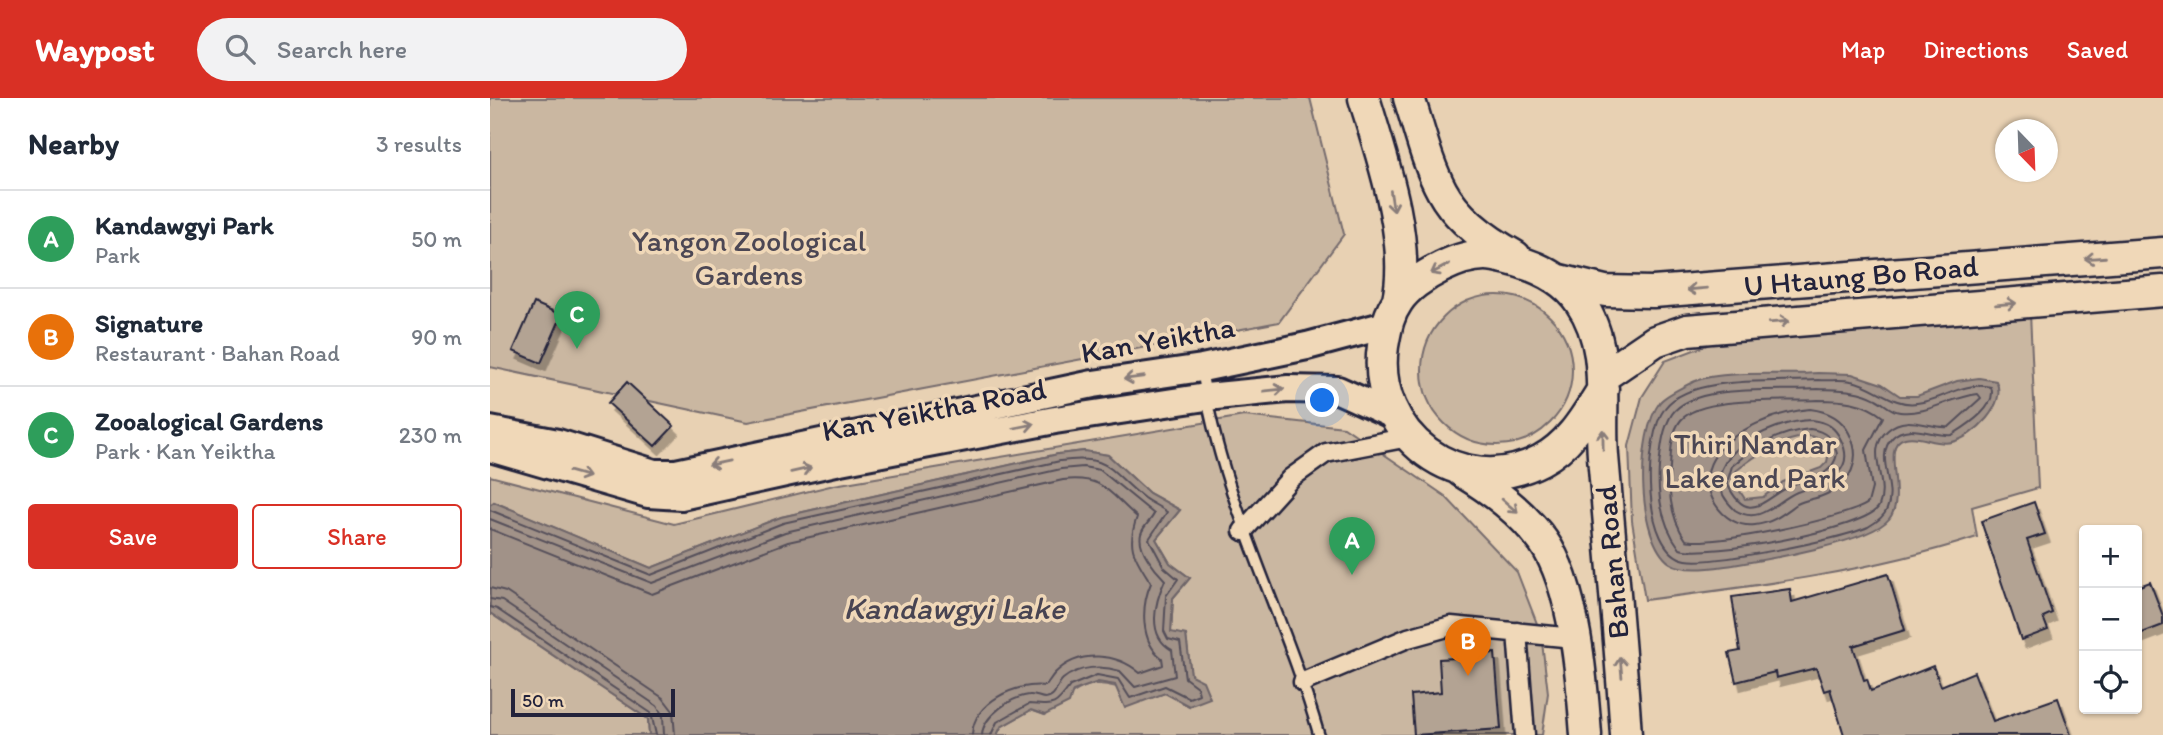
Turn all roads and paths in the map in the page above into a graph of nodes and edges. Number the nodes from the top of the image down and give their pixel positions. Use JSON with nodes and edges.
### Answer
{"nodes":[{"id":1,"x":1364,"y":98,"type":"edge"},
{"id":2,"x":1409,"y":98,"type":"edge"},
{"id":3,"x":2163,"y":253,"type":"edge"},
{"id":4,"x":1528,"y":264,"type":"junction"},
{"id":5,"x":1560,"y":280,"type":"junction"},
{"id":6,"x":2163,"y":291,"type":"edge"},
{"id":7,"x":1392,"y":312,"type":"junction"},
{"id":8,"x":1202,"y":368,"type":"junction"},
{"id":9,"x":1603,"y":383,"type":"junction"},
{"id":10,"x":1206,"y":397,"type":"junction"},
{"id":11,"x":1401,"y":426,"type":"junction"},
{"id":12,"x":490,"y":430,"type":"edge"},
{"id":13,"x":490,"y":449,"type":"edge"},
{"id":14,"x":546,"y":452,"type":"junction"},
{"id":15,"x":1454,"y":467,"type":"junction"},
{"id":16,"x":1243,"y":531,"type":"junction"},
{"id":17,"x":1517,"y":632,"type":"junction"},
{"id":18,"x":1574,"y":638,"type":"junction"},
{"id":19,"x":1303,"y":682,"type":"junction"},
{"id":20,"x":1319,"y":735,"type":"edge"},
{"id":21,"x":1525,"y":735,"type":"edge"},
{"id":22,"x":1586,"y":735,"type":"edge"},
{"id":23,"x":1626,"y":735,"type":"edge"}],
"edges":[{"from":1,"to":7,"type":"main road","one_way":true},
{"from":2,"to":4,"type":"main road"},
{"from":3,"to":5,"type":"main road","name":"U Htaung Bo Road","one_way":true},
{"from":4,"to":5,"type":"main road"},
{"from":4,"to":7,"type":"main road","one_way":true},
{"from":5,"to":9,"type":"main road"},
{"from":9,"to":6,"type":"main road","name":"U Htaung Bo Road","one_way":true},
{"from":7,"to":8,"type":"main road","name":"Kan Yeiktha"},
{"from":7,"to":11,"type":"main road"},
{"from":8,"to":10,"type":"lane"},
{"from":8,"to":14,"type":"main road","name":"Kan Yeiktha","one_way":true},
{"from":9,"to":15,"type":"main road"},
{"from":23,"to":9,"type":"main road","name":"Bahan Road","one_way":true},
{"from":10,"to":11,"type":"main road","name":"Kan Yeiktha Road","one_way":true},
{"from":14,"to":10,"type":"main road","name":"Kan Yeiktha Road","one_way":true},
{"from":10,"to":16,"type":"lane"},
{"from":11,"to":15,"type":"main road"},
{"from":11,"to":16,"type":"street"},
{"from":12,"to":14,"type":"main road","name":"Kan Yeiktha"},
{"from":13,"to":14,"type":"main road","name":"Kan Yeiktha Road"},
{"from":15,"to":18,"type":"main road","name":"Bahan Road","one_way":true},
{"from":16,"to":19,"type":"lane"},
{"from":17,"to":18,"type":"street"},
{"from":17,"to":19,"type":"street"},
{"from":17,"to":21,"type":"street"},
{"from":18,"to":22,"type":"main road","name":"Bahan Road"},
{"from":19,"to":20,"type":"lane"}]}
